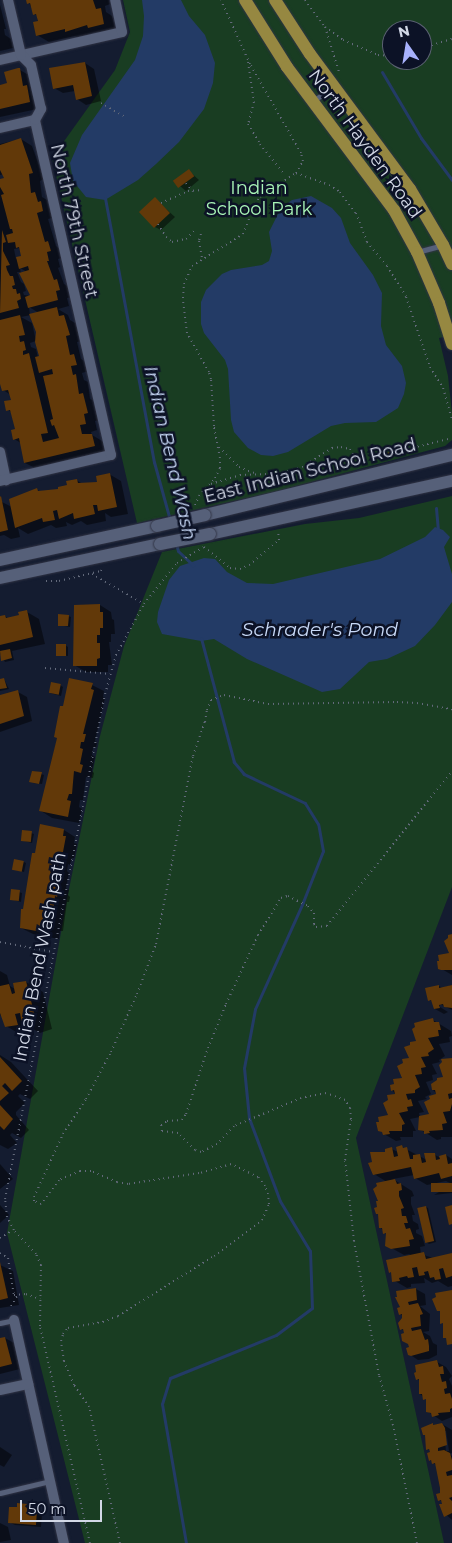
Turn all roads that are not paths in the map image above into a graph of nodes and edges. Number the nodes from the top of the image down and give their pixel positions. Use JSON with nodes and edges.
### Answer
{"nodes":[{"id":1,"x":8,"y":0,"type":"edge"},
{"id":2,"x":115,"y":0,"type":"edge"},
{"id":3,"x":245,"y":0,"type":"edge"},
{"id":4,"x":275,"y":0,"type":"edge"},
{"id":5,"x":21,"y":55,"type":"junction"},
{"id":6,"x":0,"y":60,"type":"edge"},
{"id":7,"x":334,"y":87,"type":"junction"},
{"id":8,"x":314,"y":100,"type":"junction"},
{"id":9,"x":35,"y":120,"type":"junction"},
{"id":10,"x":0,"y":128,"type":"edge"},
{"id":11,"x":443,"y":245,"type":"junction"},
{"id":12,"x":417,"y":252,"type":"junction"},
{"id":13,"x":452,"y":264,"type":"edge"},
{"id":14,"x":452,"y":344,"type":"edge"},
{"id":15,"x":0,"y":452,"type":"edge"},
{"id":16,"x":446,"y":456,"type":"edge"},
{"id":17,"x":3,"y":480,"type":"edge"},
{"id":18,"x":449,"y":482,"type":"edge"},
{"id":19,"x":0,"y":560,"type":"edge"},
{"id":20,"x":0,"y":578,"type":"edge"},
{"id":21,"x":14,"y":1320,"type":"joint"},
{"id":22,"x":0,"y":1323,"type":"edge"},
{"id":23,"x":28,"y":1384,"type":"junction"},
{"id":24,"x":0,"y":1390,"type":"edge"},
{"id":25,"x":50,"y":1481,"type":"junction"},
{"id":26,"x":0,"y":1493,"type":"edge"},
{"id":27,"x":64,"y":1543,"type":"edge"}],
"edges":[{"from":1,"to":5,"type":"street","name":"North 79th Street"},
{"from":2,"to":5,"type":"street"},
{"from":3,"to":8,"type":"main road","name":"North Hayden Road"},
{"from":4,"to":7,"type":"main road","name":"North Hayden Road"},
{"from":5,"to":6,"type":"street"},
{"from":5,"to":9,"type":"street","name":"North 79th Street"},
{"from":7,"to":8,"type":"lane"},
{"from":7,"to":11,"type":"main road","name":"North Hayden Road"},
{"from":8,"to":12,"type":"main road","name":"North Hayden Road"},
{"from":9,"to":10,"type":"street"},
{"from":9,"to":17,"type":"street","name":"North 79th Street"},
{"from":11,"to":12,"type":"lane"},
{"from":11,"to":13,"type":"main road","name":"North Hayden Road"},
{"from":12,"to":14,"type":"main road","name":"North Hayden Road"},
{"from":15,"to":17,"type":"street"},
{"from":16,"to":19,"type":"main road","name":"East Indian School Road","bridge":true},
{"from":18,"to":20,"type":"main road","name":"East Indian School Road","bridge":true},
{"from":21,"to":22,"type":"lane"},
{"from":21,"to":23,"type":"street"},
{"from":23,"to":24,"type":"street"},
{"from":23,"to":25,"type":"street"},
{"from":25,"to":26,"type":"lane"},
{"from":25,"to":27,"type":"street"}]}
